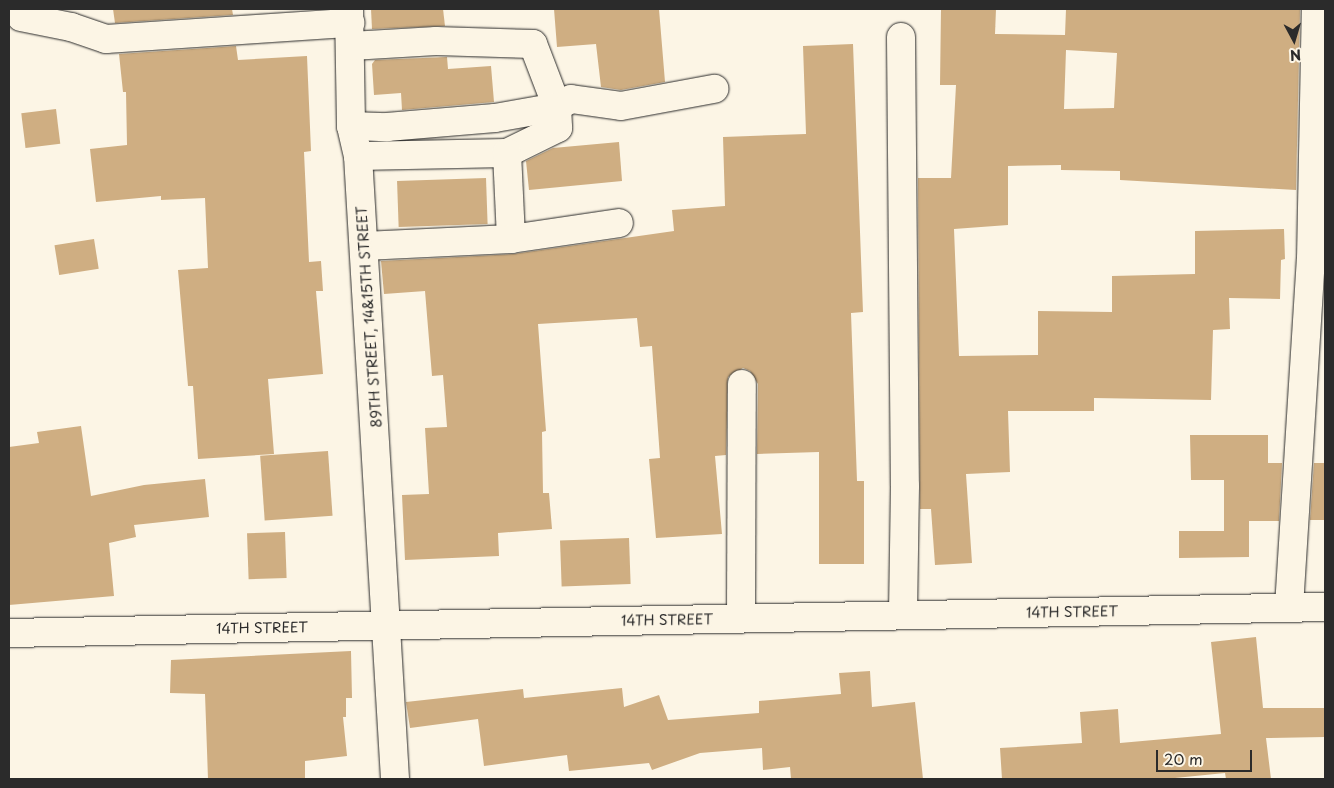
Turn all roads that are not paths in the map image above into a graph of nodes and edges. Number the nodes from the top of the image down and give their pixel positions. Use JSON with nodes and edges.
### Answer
{"nodes":[{"id":1,"x":1316,"y":9,"type":"edge"},
{"id":2,"x":21,"y":17,"type":"dead end"},
{"id":3,"x":350,"y":26,"type":"edge"},
{"id":4,"x":901,"y":37,"type":"dead end"},
{"id":5,"x":714,"y":89,"type":"dead end"},
{"id":6,"x":556,"y":107,"type":"junction"},
{"id":7,"x":351,"y":126,"type":"junction"},
{"id":8,"x":507,"y":153,"type":"junction"},
{"id":9,"x":358,"y":156,"type":"junction"},
{"id":10,"x":619,"y":223,"type":"dead end"},
{"id":11,"x":511,"y":239,"type":"junction"},
{"id":12,"x":364,"y":246,"type":"junction"},
{"id":13,"x":742,"y":384,"type":"dead end"},
{"id":14,"x":1289,"y":607,"type":"junction"},
{"id":15,"x":1325,"y":607,"type":"edge"},
{"id":16,"x":903,"y":615,"type":"junction"},
{"id":17,"x":741,"y":618,"type":"junction"},
{"id":18,"x":388,"y":625,"type":"junction"},
{"id":19,"x":9,"y":633,"type":"edge"},
{"id":20,"x":395,"y":779,"type":"edge"}],
"edges":[{"from":1,"to":14,"type":"street"},
{"from":2,"to":3,"type":"street"},
{"from":3,"to":6,"type":"street"},
{"from":3,"to":7,"type":"street","name":"89TH STREET, 14&15TH STREET"},
{"from":4,"to":16,"type":"street"},
{"from":5,"to":6,"type":"street"},
{"from":6,"to":7,"type":"street"},
{"from":6,"to":8,"type":"street"},
{"from":7,"to":9,"type":"street","name":"89TH STREET, 14&15TH STREET"},
{"from":8,"to":9,"type":"street"},
{"from":8,"to":11,"type":"street"},
{"from":9,"to":12,"type":"street","name":"89TH STREET, 14&15TH STREET"},
{"from":10,"to":11,"type":"street"},
{"from":11,"to":12,"type":"street"},
{"from":12,"to":18,"type":"street","name":"89TH STREET, 14&15TH STREET"},
{"from":13,"to":17,"type":"street"},
{"from":14,"to":15,"type":"street","name":"14TH STREET"},
{"from":14,"to":16,"type":"street","name":"14TH STREET"},
{"from":16,"to":17,"type":"street","name":"14TH STREET"},
{"from":17,"to":18,"type":"street","name":"14TH STREET"},
{"from":18,"to":19,"type":"street","name":"14TH STREET"},
{"from":18,"to":20,"type":"street","name":"89TH STREET, 14&15TH STREET"}]}
